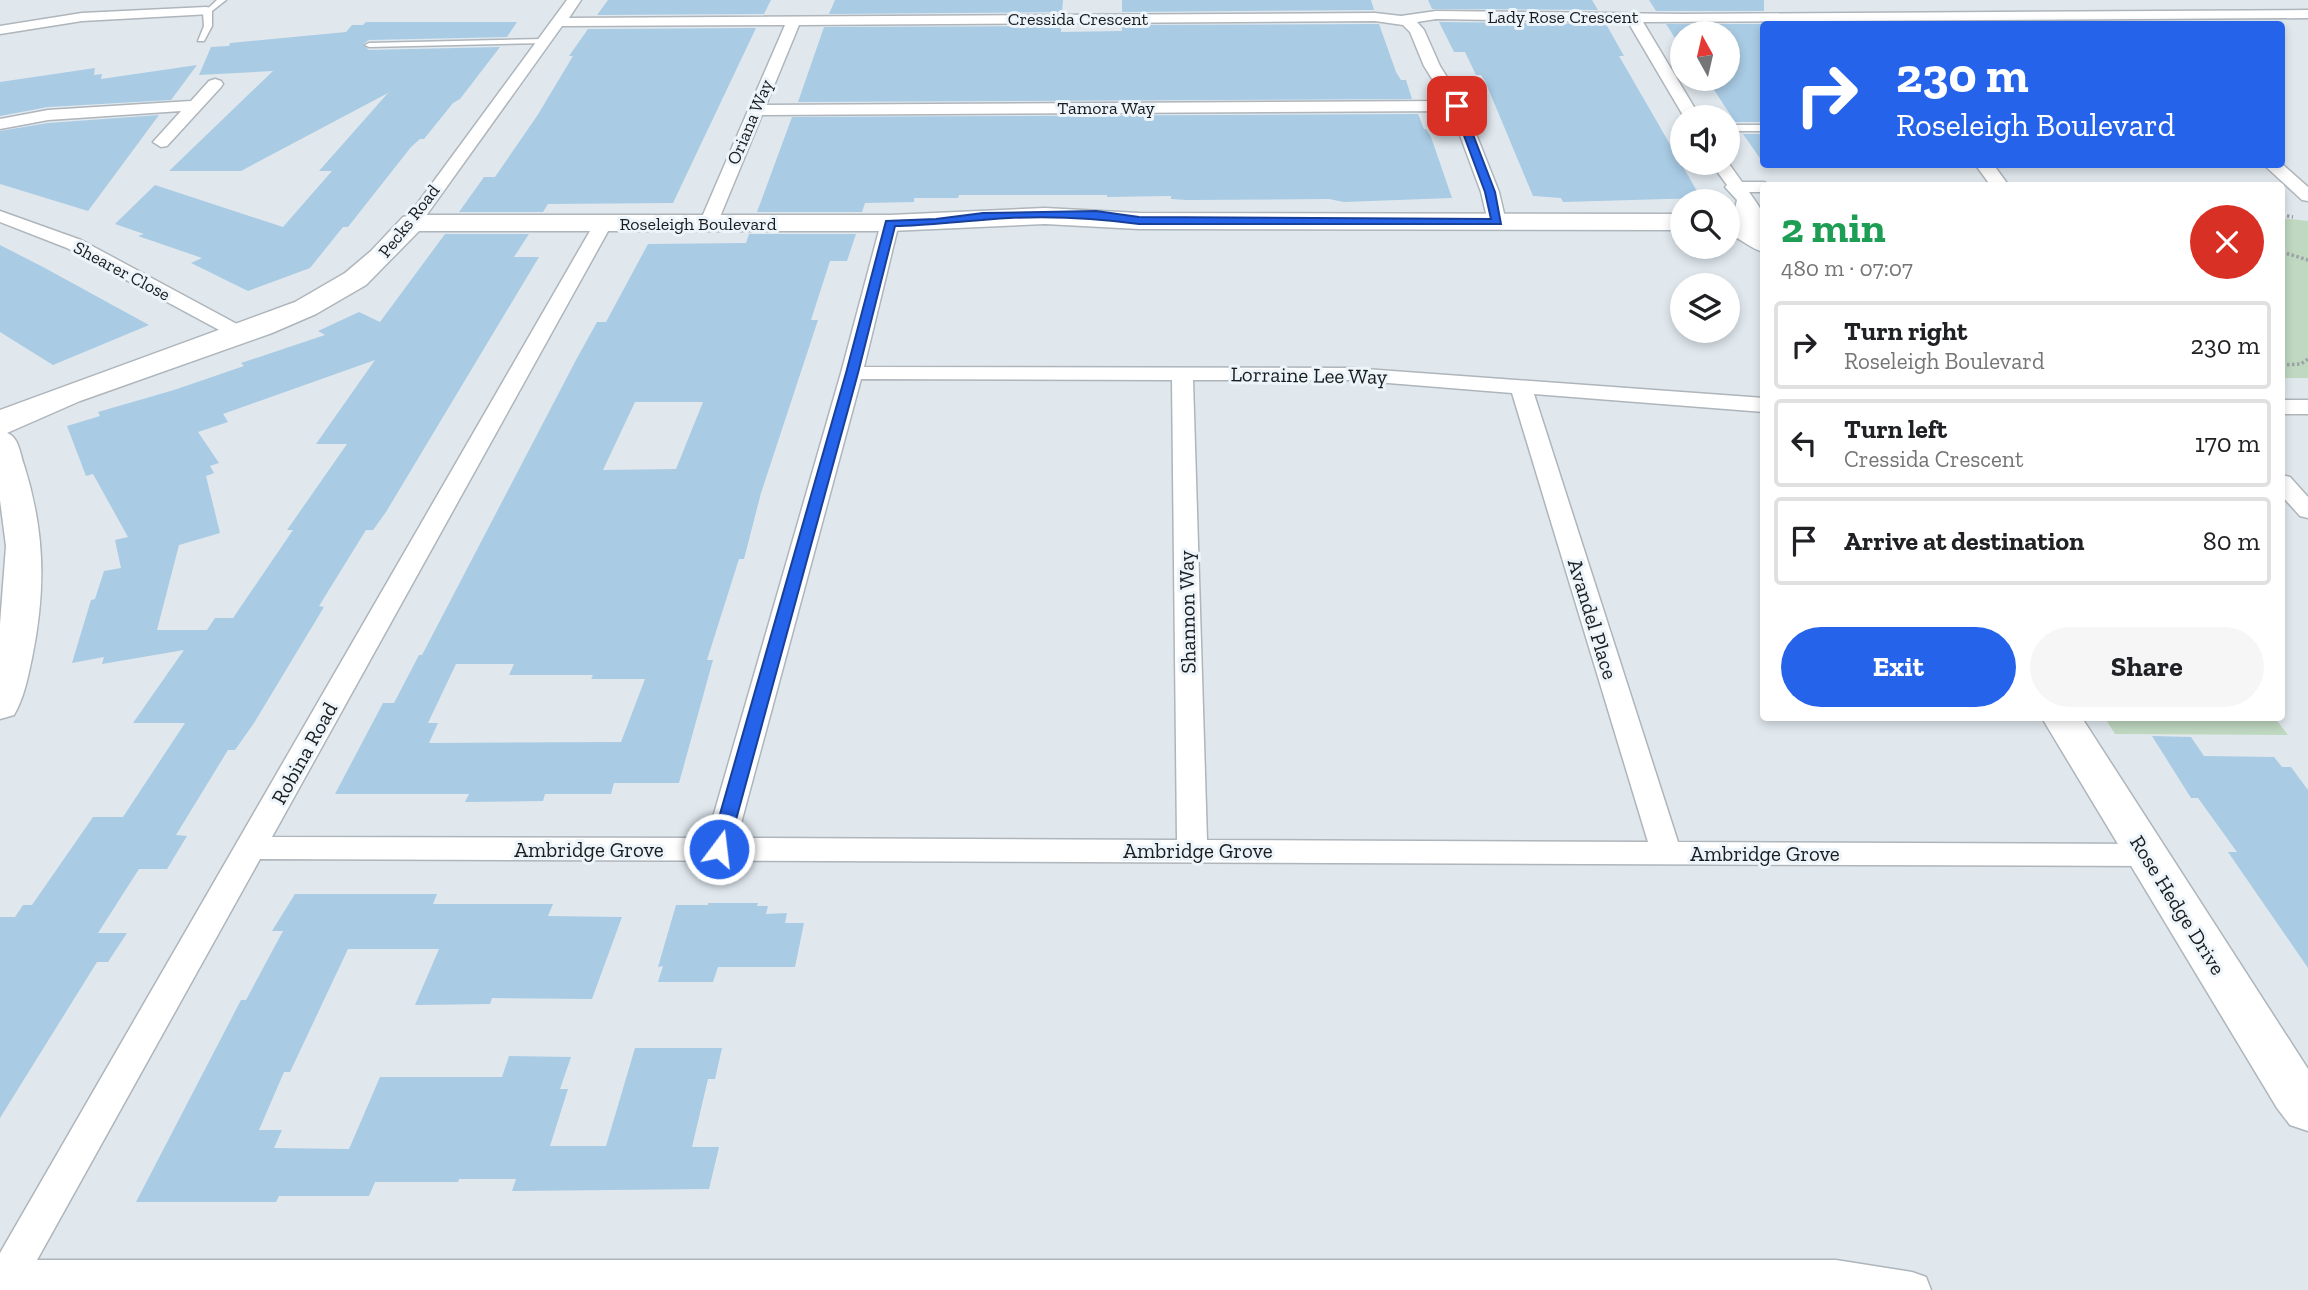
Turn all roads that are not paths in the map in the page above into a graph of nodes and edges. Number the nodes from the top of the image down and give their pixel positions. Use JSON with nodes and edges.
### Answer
{"nodes":[{"id":1,"x":222,"y":0,"type":"edge"},
{"id":2,"x":574,"y":0,"type":"edge"},
{"id":3,"x":1092,"y":0,"type":"edge"},
{"id":4,"x":206,"y":10,"type":"junction"},
{"id":5,"x":2308,"y":14,"type":"edge"},
{"id":6,"x":1633,"y":18,"type":"junction"},
{"id":7,"x":1092,"y":19,"type":"junction"},
{"id":8,"x":794,"y":20,"type":"junction"},
{"id":9,"x":1406,"y":21,"type":"junction"},
{"id":10,"x":1854,"y":21,"type":"edge"},
{"id":11,"x":2088,"y":21,"type":"edge"},
{"id":12,"x":558,"y":22,"type":"junction"},
{"id":13,"x":0,"y":30,"type":"edge"},
{"id":14,"x":201,"y":39,"type":"dead end"},
{"id":15,"x":543,"y":41,"type":"junction"},
{"id":16,"x":369,"y":45,"type":"dead end"},
{"id":17,"x":215,"y":84,"type":"dead end"},
{"id":18,"x":196,"y":105,"type":"junction"},
{"id":19,"x":1685,"y":105,"type":"edge"},
{"id":20,"x":1457,"y":106,"type":"junction"},
{"id":21,"x":754,"y":110,"type":"junction"},
{"id":22,"x":0,"y":124,"type":"edge"},
{"id":23,"x":1740,"y":128,"type":"edge"},
{"id":24,"x":1760,"y":128,"type":"edge"},
{"id":25,"x":161,"y":142,"type":"dead end"},
{"id":26,"x":1986,"y":168,"type":"edge"},
{"id":27,"x":2276,"y":168,"type":"edge"},
{"id":28,"x":1725,"y":175,"type":"edge"},
{"id":29,"x":1998,"y":182,"type":"edge"},
{"id":30,"x":1760,"y":194,"type":"edge"},
{"id":31,"x":2308,"y":196,"type":"edge"},
{"id":32,"x":2285,"y":202,"type":"edge"},
{"id":33,"x":2308,"y":204,"type":"edge"},
{"id":34,"x":0,"y":216,"type":"edge"},
{"id":35,"x":1744,"y":220,"type":"edge"},
{"id":36,"x":1503,"y":222,"type":"junction"},
{"id":37,"x":1670,"y":222,"type":"edge"},
{"id":38,"x":890,"y":223,"type":"junction"},
{"id":39,"x":603,"y":224,"type":"junction"},
{"id":40,"x":708,"y":224,"type":"junction"},
{"id":41,"x":409,"y":226,"type":"junction"},
{"id":42,"x":241,"y":334,"type":"junction"},
{"id":43,"x":852,"y":373,"type":"junction"},
{"id":44,"x":1182,"y":373,"type":"junction"},
{"id":45,"x":1521,"y":386,"type":"junction"},
{"id":46,"x":1760,"y":405,"type":"edge"},
{"id":47,"x":2285,"y":407,"type":"edge"},
{"id":48,"x":2308,"y":407,"type":"edge"},
{"id":49,"x":1,"y":423,"type":"edge"},
{"id":50,"x":2285,"y":485,"type":"edge"},
{"id":51,"x":2308,"y":511,"type":"edge"},
{"id":52,"x":3,"y":685,"type":"edge"},
{"id":53,"x":2064,"y":721,"type":"edge"},
{"id":54,"x":250,"y":848,"type":"junction"},
{"id":55,"x":719,"y":849,"type":"junction"},
{"id":56,"x":1192,"y":850,"type":"junction"},
{"id":57,"x":1666,"y":852,"type":"junction"},
{"id":58,"x":2147,"y":855,"type":"junction"},
{"id":59,"x":2304,"y":1107,"type":"edge"},
{"id":60,"x":2,"y":1281,"type":"edge"},
{"id":61,"x":1912,"y":1290,"type":"edge"}],
"edges":[{"from":1,"to":4,"type":"lane"},
{"from":2,"to":12,"type":"street","name":"Pecks Road"},
{"from":3,"to":7,"type":"street"},
{"from":4,"to":13,"type":"street"},
{"from":4,"to":14,"type":"lane"},
{"from":5,"to":11,"type":"street","name":"Lady Rose Crescent"},
{"from":6,"to":9,"type":"street","name":"Lady Rose Crescent"},
{"from":6,"to":10,"type":"street","name":"Lady Rose Crescent"},
{"from":6,"to":19,"type":"street"},
{"from":7,"to":8,"type":"street","name":"Cressida Crescent"},
{"from":7,"to":9,"type":"street","name":"Cressida Crescent"},
{"from":8,"to":12,"type":"street","name":"Cressida Crescent"},
{"from":8,"to":21,"type":"street","name":"Oriana Way"},
{"from":9,"to":20,"type":"street"},
{"from":10,"to":11,"type":"street","name":"Lady Rose Crescent"},
{"from":12,"to":15,"type":"street","name":"Pecks Road"},
{"from":15,"to":16,"type":"lane"},
{"from":15,"to":41,"type":"street","name":"Pecks Road"},
{"from":17,"to":18,"type":"street"},
{"from":18,"to":22,"type":"street"},
{"from":18,"to":25,"type":"street"},
{"from":20,"to":21,"type":"street","name":"Tamora Way"},
{"from":20,"to":36,"type":"street"},
{"from":21,"to":40,"type":"street","name":"Oriana Way"},
{"from":23,"to":24,"type":"lane"},
{"from":26,"to":29,"type":"street"},
{"from":27,"to":31,"type":"street"},
{"from":28,"to":35,"type":"street"},
{"from":30,"to":35,"type":"street"},
{"from":32,"to":33,"type":"street"},
{"from":34,"to":42,"type":"street","name":"Shearer Close"},
{"from":36,"to":37,"type":"street","name":"Roseleigh Boulevard"},
{"from":36,"to":38,"type":"street","name":"Roseleigh Boulevard"},
{"from":38,"to":40,"type":"street","name":"Roseleigh Boulevard"},
{"from":38,"to":43,"type":"street"},
{"from":39,"to":40,"type":"street","name":"Roseleigh Boulevard"},
{"from":39,"to":41,"type":"street","name":"Roseleigh Boulevard"},
{"from":39,"to":54,"type":"street","name":"Robina Road"},
{"from":41,"to":42,"type":"street","name":"Pecks Road"},
{"from":42,"to":49,"type":"street","name":"Pecks Road"},
{"from":43,"to":44,"type":"street","name":"Lorraine Lee Way"},
{"from":43,"to":55,"type":"street"},
{"from":44,"to":45,"type":"street","name":"Lorraine Lee Way"},
{"from":44,"to":56,"type":"street","name":"Shannon Way"},
{"from":45,"to":46,"type":"street","name":"Lorraine Lee Way"},
{"from":45,"to":57,"type":"street","name":"Avandel Place"},
{"from":47,"to":48,"type":"street"},
{"from":49,"to":52,"type":"street"},
{"from":50,"to":51,"type":"street"},
{"from":53,"to":58,"type":"street","name":"Rose Hedge Drive"},
{"from":54,"to":55,"type":"street","name":"Ambridge Grove"},
{"from":54,"to":60,"type":"street","name":"Robina Road"},
{"from":55,"to":56,"type":"street","name":"Ambridge Grove"},
{"from":56,"to":57,"type":"street","name":"Ambridge Grove"},
{"from":57,"to":58,"type":"street","name":"Ambridge Grove"},
{"from":58,"to":59,"type":"street","name":"Rose Hedge Drive"},
{"from":60,"to":61,"type":"street"}]}
